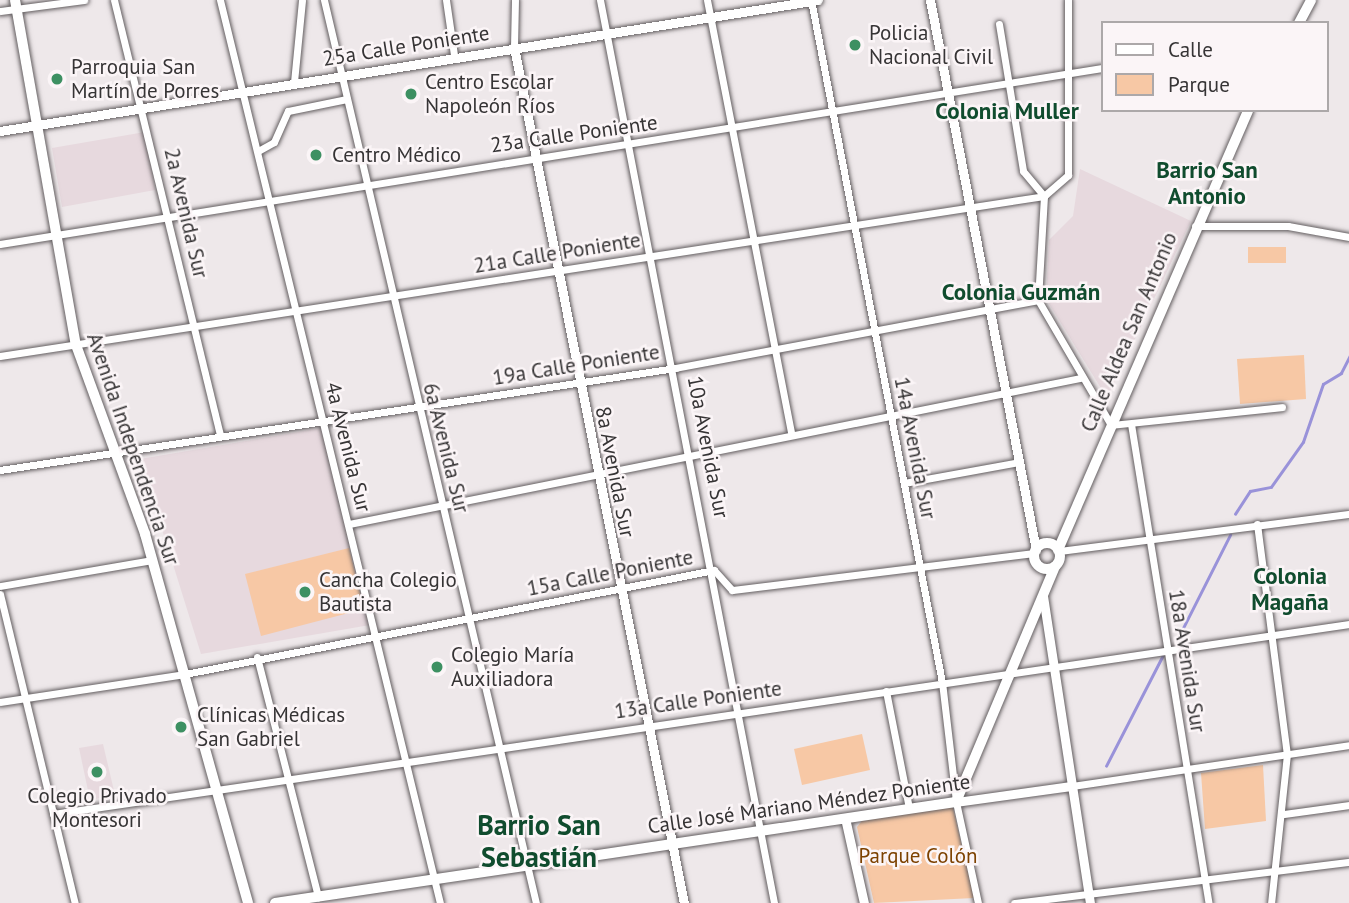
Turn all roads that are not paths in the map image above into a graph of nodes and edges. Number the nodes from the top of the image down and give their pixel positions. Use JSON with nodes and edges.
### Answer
{"nodes":[{"id":1,"x":84,"y":0,"type":"edge"},
{"id":2,"x":114,"y":0,"type":"edge"},
{"id":3,"x":220,"y":0,"type":"edge"},
{"id":4,"x":302,"y":0,"type":"edge"},
{"id":5,"x":324,"y":0,"type":"edge"},
{"id":6,"x":446,"y":0,"type":"edge"},
{"id":7,"x":515,"y":0,"type":"edge"},
{"id":8,"x":600,"y":0,"type":"edge"},
{"id":9,"x":707,"y":0,"type":"edge"},
{"id":10,"x":811,"y":0,"type":"edge"},
{"id":11,"x":818,"y":0,"type":"edge"},
{"id":12,"x":930,"y":0,"type":"edge"},
{"id":13,"x":1068,"y":0,"type":"edge"},
{"id":14,"x":1311,"y":0,"type":"edge"},
{"id":15,"x":15,"y":4,"type":"edge"},
{"id":16,"x":0,"y":11,"type":"edge"},
{"id":17,"x":710,"y":15,"type":"junction"},
{"id":18,"x":1301,"y":20,"type":"edge"},
{"id":19,"x":999,"y":24,"type":"dead end"},
{"id":20,"x":606,"y":35,"type":"junction"},
{"id":21,"x":514,"y":47,"type":"junction"},
{"id":22,"x":454,"y":55,"type":"junction"},
{"id":23,"x":1100,"y":68,"type":"edge"},
{"id":24,"x":342,"y":74,"type":"junction"},
{"id":25,"x":1069,"y":75,"type":"junction"},
{"id":26,"x":294,"y":82,"type":"junction"},
{"id":27,"x":1009,"y":84,"type":"junction"},
{"id":28,"x":243,"y":90,"type":"junction"},
{"id":29,"x":948,"y":94,"type":"junction"},
{"id":30,"x":347,"y":99,"type":"junction"},
{"id":31,"x":141,"y":110,"type":"junction"},
{"id":32,"x":833,"y":111,"type":"junction"},
{"id":33,"x":1247,"y":112,"type":"edge"},
{"id":34,"x":35,"y":126,"type":"junction"},
{"id":35,"x":732,"y":127,"type":"junction"},
{"id":36,"x":0,"y":131,"type":"edge"},
{"id":37,"x":628,"y":144,"type":"junction"},
{"id":38,"x":258,"y":151,"type":"junction"},
{"id":39,"x":534,"y":157,"type":"junction"},
{"id":40,"x":365,"y":183,"type":"junction"},
{"id":41,"x":1044,"y":195,"type":"junction"},
{"id":42,"x":270,"y":198,"type":"junction"},
{"id":43,"x":971,"y":207,"type":"junction"},
{"id":44,"x":167,"y":214,"type":"junction"},
{"id":45,"x":855,"y":225,"type":"junction"},
{"id":46,"x":1195,"y":226,"type":"junction"},
{"id":47,"x":52,"y":236,"type":"junction"},
{"id":48,"x":1349,"y":237,"type":"edge"},
{"id":49,"x":756,"y":240,"type":"junction"},
{"id":50,"x":0,"y":244,"type":"edge"},
{"id":51,"x":654,"y":256,"type":"junction"},
{"id":52,"x":557,"y":271,"type":"junction"},
{"id":53,"x":391,"y":296,"type":"junction"},
{"id":54,"x":1038,"y":300,"type":"junction"},
{"id":55,"x":992,"y":309,"type":"junction"},
{"id":56,"x":297,"y":311,"type":"junction"},
{"id":57,"x":193,"y":327,"type":"junction"},
{"id":58,"x":875,"y":330,"type":"junction"},
{"id":59,"x":76,"y":345,"type":"junction"},
{"id":60,"x":777,"y":349,"type":"junction"},
{"id":61,"x":0,"y":356,"type":"edge"},
{"id":62,"x":675,"y":368,"type":"junction"},
{"id":63,"x":1080,"y":378,"type":"junction"},
{"id":64,"x":579,"y":381,"type":"junction"},
{"id":65,"x":1006,"y":394,"type":"junction"},
{"id":66,"x":1282,"y":407,"type":"dead end"},
{"id":67,"x":418,"y":409,"type":"junction"},
{"id":68,"x":892,"y":416,"type":"junction"},
{"id":69,"x":324,"y":419,"type":"junction"},
{"id":70,"x":1131,"y":424,"type":"junction"},
{"id":71,"x":1111,"y":425,"type":"junction"},
{"id":72,"x":791,"y":434,"type":"junction"},
{"id":73,"x":220,"y":435,"type":"junction"},
{"id":74,"x":117,"y":452,"type":"junction"},
{"id":75,"x":692,"y":455,"type":"junction"},
{"id":76,"x":1020,"y":462,"type":"junction"},
{"id":77,"x":0,"y":470,"type":"edge"},
{"id":78,"x":598,"y":473,"type":"junction"},
{"id":79,"x":904,"y":483,"type":"junction"},
{"id":80,"x":443,"y":507,"type":"junction"},
{"id":81,"x":1349,"y":514,"type":"edge"},
{"id":82,"x":349,"y":524,"type":"junction"},
{"id":83,"x":1257,"y":524,"type":"junction"},
{"id":84,"x":1150,"y":540,"type":"junction"},
{"id":85,"x":1044,"y":549,"type":"junction"},
{"id":86,"x":152,"y":560,"type":"junction"},
{"id":87,"x":920,"y":567,"type":"junction"},
{"id":88,"x":1055,"y":567,"type":"junction"},
{"id":89,"x":714,"y":570,"type":"junction"},
{"id":90,"x":0,"y":586,"type":"edge"},
{"id":91,"x":621,"y":589,"type":"junction"},
{"id":92,"x":1042,"y":591,"type":"junction"},
{"id":93,"x":0,"y":594,"type":"edge"},
{"id":94,"x":469,"y":619,"type":"junction"},
{"id":95,"x":1349,"y":624,"type":"edge"},
{"id":96,"x":1272,"y":633,"type":"junction"},
{"id":97,"x":377,"y":637,"type":"junction"},
{"id":98,"x":1169,"y":649,"type":"junction"},
{"id":99,"x":257,"y":657,"type":"junction"},
{"id":100,"x":1054,"y":665,"type":"junction"},
{"id":101,"x":1006,"y":673,"type":"junction"},
{"id":102,"x":185,"y":674,"type":"junction"},
{"id":103,"x":942,"y":682,"type":"junction"},
{"id":104,"x":886,"y":691,"type":"junction"},
{"id":105,"x":27,"y":697,"type":"junction"},
{"id":106,"x":0,"y":702,"type":"edge"},
{"id":107,"x":739,"y":712,"type":"junction"},
{"id":108,"x":648,"y":724,"type":"junction"},
{"id":109,"x":1349,"y":745,"type":"edge"},
{"id":110,"x":499,"y":746,"type":"junction"},
{"id":111,"x":1287,"y":754,"type":"junction"},
{"id":112,"x":407,"y":760,"type":"junction"},
{"id":113,"x":1185,"y":766,"type":"junction"},
{"id":114,"x":286,"y":777,"type":"junction"},
{"id":115,"x":1072,"y":786,"type":"junction"},
{"id":116,"x":219,"y":787,"type":"junction"},
{"id":117,"x":956,"y":802,"type":"junction"},
{"id":118,"x":1349,"y":805,"type":"edge"},
{"id":119,"x":909,"y":808,"type":"junction"},
{"id":120,"x":53,"y":814,"type":"junction"},
{"id":121,"x":1284,"y":814,"type":"junction"},
{"id":122,"x":845,"y":818,"type":"junction"},
{"id":123,"x":760,"y":828,"type":"junction"},
{"id":124,"x":672,"y":843,"type":"junction"},
{"id":125,"x":1349,"y":862,"type":"edge"},
{"id":126,"x":527,"y":865,"type":"junction"},
{"id":127,"x":1271,"y":874,"type":"junction"},
{"id":128,"x":1205,"y":877,"type":"junction"},
{"id":129,"x":434,"y":879,"type":"junction"},
{"id":130,"x":1088,"y":892,"type":"junction"},
{"id":131,"x":319,"y":900,"type":"edge"},
{"id":132,"x":75,"y":903,"type":"edge"},
{"id":133,"x":248,"y":903,"type":"edge"},
{"id":134,"x":275,"y":903,"type":"edge"},
{"id":135,"x":440,"y":903,"type":"edge"},
{"id":136,"x":536,"y":903,"type":"edge"},
{"id":137,"x":684,"y":903,"type":"edge"},
{"id":138,"x":774,"y":903,"type":"edge"},
{"id":139,"x":864,"y":903,"type":"edge"},
{"id":140,"x":978,"y":903,"type":"edge"},
{"id":141,"x":1014,"y":903,"type":"edge"},
{"id":142,"x":1090,"y":903,"type":"edge"},
{"id":143,"x":1209,"y":903,"type":"edge"},
{"id":144,"x":1271,"y":903,"type":"edge"}],
"edges":[{"from":1,"to":15,"type":"street"},
{"from":2,"to":31,"type":"street","name":"2a Avenida Sur"},
{"from":3,"to":28,"type":"street","name":"4a Avenida Sur"},
{"from":4,"to":26,"type":"street"},
{"from":5,"to":24,"type":"street","name":"6a Avenida Sur"},
{"from":6,"to":22,"type":"street"},
{"from":7,"to":21,"type":"street"},
{"from":8,"to":20,"type":"street","name":"10a Avenida Sur"},
{"from":9,"to":17,"type":"street"},
{"from":10,"to":11,"type":"street","name":"25a Calle Poniente"},
{"from":10,"to":17,"type":"street","name":"25a Calle Poniente"},
{"from":10,"to":32,"type":"street","name":"14a Avenida Sur"},
{"from":12,"to":29,"type":"street"},
{"from":13,"to":25,"type":"street"},
{"from":14,"to":18,"type":"main road"},
{"from":15,"to":16,"type":"street"},
{"from":15,"to":34,"type":"main road","name":"Avenida Independencia Sur"},
{"from":17,"to":20,"type":"street","name":"25a Calle Poniente"},
{"from":17,"to":35,"type":"street"},
{"from":19,"to":27,"type":"street"},
{"from":20,"to":21,"type":"street","name":"25a Calle Poniente"},
{"from":20,"to":37,"type":"street","name":"10a Avenida Sur"},
{"from":21,"to":22,"type":"street","name":"25a Calle Poniente"},
{"from":21,"to":39,"type":"street","name":"8a Avenida Sur"},
{"from":22,"to":24,"type":"street","name":"25a Calle Poniente"},
{"from":23,"to":25,"type":"street","name":"23a Calle Poniente"},
{"from":24,"to":26,"type":"street","name":"25a Calle Poniente"},
{"from":24,"to":30,"type":"street","name":"6a Avenida Sur"},
{"from":25,"to":27,"type":"street","name":"23a Calle Poniente"},
{"from":25,"to":41,"type":"street"},
{"from":26,"to":28,"type":"street","name":"25a Calle Poniente"},
{"from":27,"to":29,"type":"street","name":"23a Calle Poniente"},
{"from":27,"to":41,"type":"street"},
{"from":28,"to":31,"type":"street","name":"25a Calle Poniente"},
{"from":28,"to":38,"type":"street","name":"4a Avenida Sur"},
{"from":29,"to":32,"type":"street","name":"23a Calle Poniente"},
{"from":29,"to":43,"type":"street"},
{"from":30,"to":38,"type":"street"},
{"from":30,"to":40,"type":"street","name":"6a Avenida Sur"},
{"from":31,"to":34,"type":"street","name":"25a Calle Poniente"},
{"from":31,"to":44,"type":"street","name":"2a Avenida Sur"},
{"from":32,"to":35,"type":"street","name":"23a Calle Poniente"},
{"from":32,"to":45,"type":"street","name":"14a Avenida Sur"},
{"from":33,"to":46,"type":"main road","name":"Calle Aldea San Antonio"},
{"from":34,"to":36,"type":"street","name":"25a Calle Poniente"},
{"from":34,"to":47,"type":"main road","name":"Avenida Independencia Sur"},
{"from":35,"to":37,"type":"street","name":"23a Calle Poniente"},
{"from":35,"to":49,"type":"street"},
{"from":37,"to":39,"type":"street","name":"23a Calle Poniente"},
{"from":37,"to":51,"type":"street","name":"10a Avenida Sur"},
{"from":38,"to":42,"type":"street","name":"4a Avenida Sur"},
{"from":39,"to":40,"type":"street","name":"23a Calle Poniente"},
{"from":39,"to":52,"type":"street","name":"8a Avenida Sur"},
{"from":40,"to":42,"type":"street","name":"23a Calle Poniente"},
{"from":40,"to":53,"type":"street","name":"6a Avenida Sur"},
{"from":41,"to":43,"type":"street","name":"21a Calle Poniente"},
{"from":41,"to":54,"type":"street"},
{"from":42,"to":44,"type":"street","name":"23a Calle Poniente"},
{"from":42,"to":56,"type":"street","name":"4a Avenida Sur"},
{"from":43,"to":45,"type":"street","name":"21a Calle Poniente"},
{"from":43,"to":55,"type":"street"},
{"from":44,"to":47,"type":"street","name":"23a Calle Poniente"},
{"from":44,"to":57,"type":"street","name":"2a Avenida Sur"},
{"from":45,"to":49,"type":"street","name":"21a Calle Poniente"},
{"from":45,"to":58,"type":"street","name":"14a Avenida Sur"},
{"from":46,"to":48,"type":"street"},
{"from":46,"to":71,"type":"main road","name":"Calle Aldea San Antonio"},
{"from":47,"to":50,"type":"street","name":"23a Calle Poniente"},
{"from":47,"to":59,"type":"main road","name":"Avenida Independencia Sur"},
{"from":49,"to":51,"type":"street","name":"21a Calle Poniente"},
{"from":49,"to":60,"type":"street"},
{"from":51,"to":52,"type":"street","name":"21a Calle Poniente"},
{"from":51,"to":62,"type":"street","name":"10a Avenida Sur"},
{"from":52,"to":53,"type":"street","name":"21a Calle Poniente"},
{"from":52,"to":64,"type":"street","name":"8a Avenida Sur"},
{"from":53,"to":56,"type":"street","name":"21a Calle Poniente"},
{"from":53,"to":67,"type":"street","name":"6a Avenida Sur"},
{"from":54,"to":55,"type":"street","name":"19a Calle Poniente"},
{"from":54,"to":63,"type":"street"},
{"from":55,"to":58,"type":"street","name":"19a Calle Poniente"},
{"from":55,"to":65,"type":"street"},
{"from":56,"to":57,"type":"street","name":"21a Calle Poniente"},
{"from":56,"to":69,"type":"street","name":"4a Avenida Sur"},
{"from":57,"to":59,"type":"street","name":"21a Calle Poniente"},
{"from":57,"to":73,"type":"street","name":"2a Avenida Sur"},
{"from":58,"to":60,"type":"street","name":"19a Calle Poniente"},
{"from":58,"to":68,"type":"street","name":"14a Avenida Sur"},
{"from":59,"to":61,"type":"street","name":"21a Calle Poniente"},
{"from":59,"to":74,"type":"main road","name":"Avenida Independencia Sur"},
{"from":60,"to":62,"type":"street","name":"19a Calle Poniente"},
{"from":60,"to":72,"type":"street"},
{"from":62,"to":64,"type":"street","name":"19a Calle Poniente"},
{"from":62,"to":75,"type":"street","name":"10a Avenida Sur"},
{"from":63,"to":65,"type":"street"},
{"from":63,"to":71,"type":"street"},
{"from":64,"to":67,"type":"street","name":"19a Calle Poniente"},
{"from":64,"to":78,"type":"street","name":"8a Avenida Sur"},
{"from":65,"to":68,"type":"street"},
{"from":65,"to":76,"type":"street"},
{"from":66,"to":70,"type":"street"},
{"from":67,"to":69,"type":"street","name":"19a Calle Poniente"},
{"from":67,"to":80,"type":"street","name":"6a Avenida Sur"},
{"from":68,"to":72,"type":"street"},
{"from":68,"to":79,"type":"street","name":"14a Avenida Sur"},
{"from":69,"to":73,"type":"street","name":"19a Calle Poniente"},
{"from":69,"to":82,"type":"street","name":"4a Avenida Sur"},
{"from":70,"to":71,"type":"street"},
{"from":70,"to":84,"type":"street","name":"18a Avenida Sur"},
{"from":71,"to":85,"type":"main road","name":"Calle Aldea San Antonio"},
{"from":72,"to":75,"type":"street"},
{"from":73,"to":74,"type":"street","name":"19a Calle Poniente"},
{"from":74,"to":77,"type":"street","name":"19a Calle Poniente"},
{"from":74,"to":86,"type":"main road","name":"Avenida Independencia Sur"},
{"from":75,"to":78,"type":"street"},
{"from":75,"to":89,"type":"street","name":"10a Avenida Sur"},
{"from":76,"to":79,"type":"street"},
{"from":76,"to":85,"type":"street"},
{"from":78,"to":80,"type":"street"},
{"from":78,"to":91,"type":"street","name":"8a Avenida Sur"},
{"from":79,"to":87,"type":"street","name":"14a Avenida Sur"},
{"from":80,"to":82,"type":"street"},
{"from":80,"to":94,"type":"street","name":"6a Avenida Sur"},
{"from":81,"to":83,"type":"street","name":"15a Calle Poniente"},
{"from":82,"to":97,"type":"street","name":"4a Avenida Sur"},
{"from":83,"to":84,"type":"street","name":"15a Calle Poniente"},
{"from":83,"to":96,"type":"street"},
{"from":84,"to":85,"type":"street","name":"15a Calle Poniente"},
{"from":84,"to":98,"type":"street","name":"18a Avenida Sur"},
{"from":85,"to":87,"type":"street","name":"15a Calle Poniente"},
{"from":85,"to":88,"type":"main road"},
{"from":85,"to":88,"type":"main road","name":"Calle Aldea San Antonio"},
{"from":85,"to":92,"type":"main road"},
{"from":86,"to":90,"type":"street"},
{"from":86,"to":102,"type":"main road","name":"Avenida Independencia Sur"},
{"from":87,"to":89,"type":"street","name":"15a Calle Poniente"},
{"from":87,"to":103,"type":"street","name":"14a Avenida Sur"},
{"from":88,"to":92,"type":"main road"},
{"from":89,"to":91,"type":"street","name":"15a Calle Poniente"},
{"from":89,"to":107,"type":"street","name":"10a Avenida Sur"},
{"from":91,"to":94,"type":"street","name":"15a Calle Poniente"},
{"from":91,"to":108,"type":"street","name":"8a Avenida Sur"},
{"from":92,"to":100,"type":"street"},
{"from":92,"to":101,"type":"main road"},
{"from":93,"to":105,"type":"street"},
{"from":94,"to":97,"type":"street","name":"15a Calle Poniente"},
{"from":94,"to":110,"type":"street","name":"6a Avenida Sur"},
{"from":95,"to":96,"type":"street","name":"13a Calle Poniente"},
{"from":96,"to":98,"type":"street","name":"13a Calle Poniente"},
{"from":96,"to":111,"type":"street"},
{"from":97,"to":99,"type":"street","name":"15a Calle Poniente"},
{"from":97,"to":112,"type":"street","name":"4a Avenida Sur"},
{"from":98,"to":100,"type":"street","name":"13a Calle Poniente"},
{"from":98,"to":113,"type":"street","name":"18a Avenida Sur"},
{"from":99,"to":102,"type":"street","name":"15a Calle Poniente"},
{"from":99,"to":114,"type":"street"},
{"from":100,"to":101,"type":"street","name":"13a Calle Poniente"},
{"from":100,"to":115,"type":"street"},
{"from":101,"to":103,"type":"street","name":"13a Calle Poniente"},
{"from":101,"to":117,"type":"main road"},
{"from":102,"to":105,"type":"street","name":"15a Calle Poniente"},
{"from":102,"to":116,"type":"main road","name":"Avenida Independencia Sur"},
{"from":103,"to":104,"type":"street","name":"13a Calle Poniente"},
{"from":103,"to":117,"type":"street","name":"14a Avenida Sur"},
{"from":104,"to":107,"type":"street","name":"13a Calle Poniente"},
{"from":104,"to":119,"type":"street"},
{"from":105,"to":106,"type":"street","name":"15a Calle Poniente"},
{"from":105,"to":120,"type":"street"},
{"from":107,"to":108,"type":"street","name":"13a Calle Poniente"},
{"from":107,"to":123,"type":"street","name":"10a Avenida Sur"},
{"from":108,"to":110,"type":"street","name":"13a Calle Poniente"},
{"from":108,"to":124,"type":"street","name":"8a Avenida Sur"},
{"from":109,"to":111,"type":"street","name":"Calle José Mariano Méndez Poniente"},
{"from":110,"to":112,"type":"street","name":"13a Calle Poniente"},
{"from":110,"to":126,"type":"street","name":"6a Avenida Sur"},
{"from":111,"to":113,"type":"street","name":"Calle José Mariano Méndez Poniente"},
{"from":111,"to":121,"type":"street"},
{"from":112,"to":114,"type":"street","name":"13a Calle Poniente"},
{"from":112,"to":129,"type":"street","name":"4a Avenida Sur"},
{"from":113,"to":115,"type":"street","name":"Calle José Mariano Méndez Poniente"},
{"from":113,"to":128,"type":"street","name":"18a Avenida Sur"},
{"from":114,"to":116,"type":"street","name":"13a Calle Poniente"},
{"from":114,"to":131,"type":"street"},
{"from":115,"to":117,"type":"street","name":"Calle José Mariano Méndez Poniente"},
{"from":115,"to":130,"type":"street"},
{"from":116,"to":120,"type":"street","name":"13a Calle Poniente"},
{"from":116,"to":133,"type":"main road","name":"Avenida Independencia Sur"},
{"from":117,"to":119,"type":"main road","name":"Calle José Mariano Méndez Poniente"},
{"from":117,"to":140,"type":"street","name":"14a Avenida Sur"},
{"from":118,"to":121,"type":"street"},
{"from":119,"to":122,"type":"main road","name":"Calle José Mariano Méndez Poniente"},
{"from":120,"to":132,"type":"street"},
{"from":121,"to":127,"type":"street"},
{"from":122,"to":123,"type":"main road","name":"Calle José Mariano Méndez Poniente"},
{"from":122,"to":139,"type":"street"},
{"from":123,"to":124,"type":"main road","name":"Calle José Mariano Méndez Poniente"},
{"from":123,"to":138,"type":"street","name":"10a Avenida Sur"},
{"from":124,"to":126,"type":"main road","name":"Calle José Mariano Méndez Poniente"},
{"from":124,"to":137,"type":"street","name":"8a Avenida Sur"},
{"from":125,"to":127,"type":"street"},
{"from":126,"to":129,"type":"main road","name":"Calle José Mariano Méndez Poniente"},
{"from":126,"to":136,"type":"street","name":"6a Avenida Sur"},
{"from":127,"to":128,"type":"street"},
{"from":127,"to":144,"type":"street"},
{"from":128,"to":130,"type":"street"},
{"from":128,"to":143,"type":"street","name":"18a Avenida Sur"},
{"from":129,"to":131,"type":"main road","name":"Calle José Mariano Méndez Poniente"},
{"from":129,"to":135,"type":"street","name":"4a Avenida Sur"},
{"from":130,"to":141,"type":"street"},
{"from":130,"to":142,"type":"street"},
{"from":131,"to":134,"type":"main road","name":"Calle José Mariano Méndez Poniente"}]}
